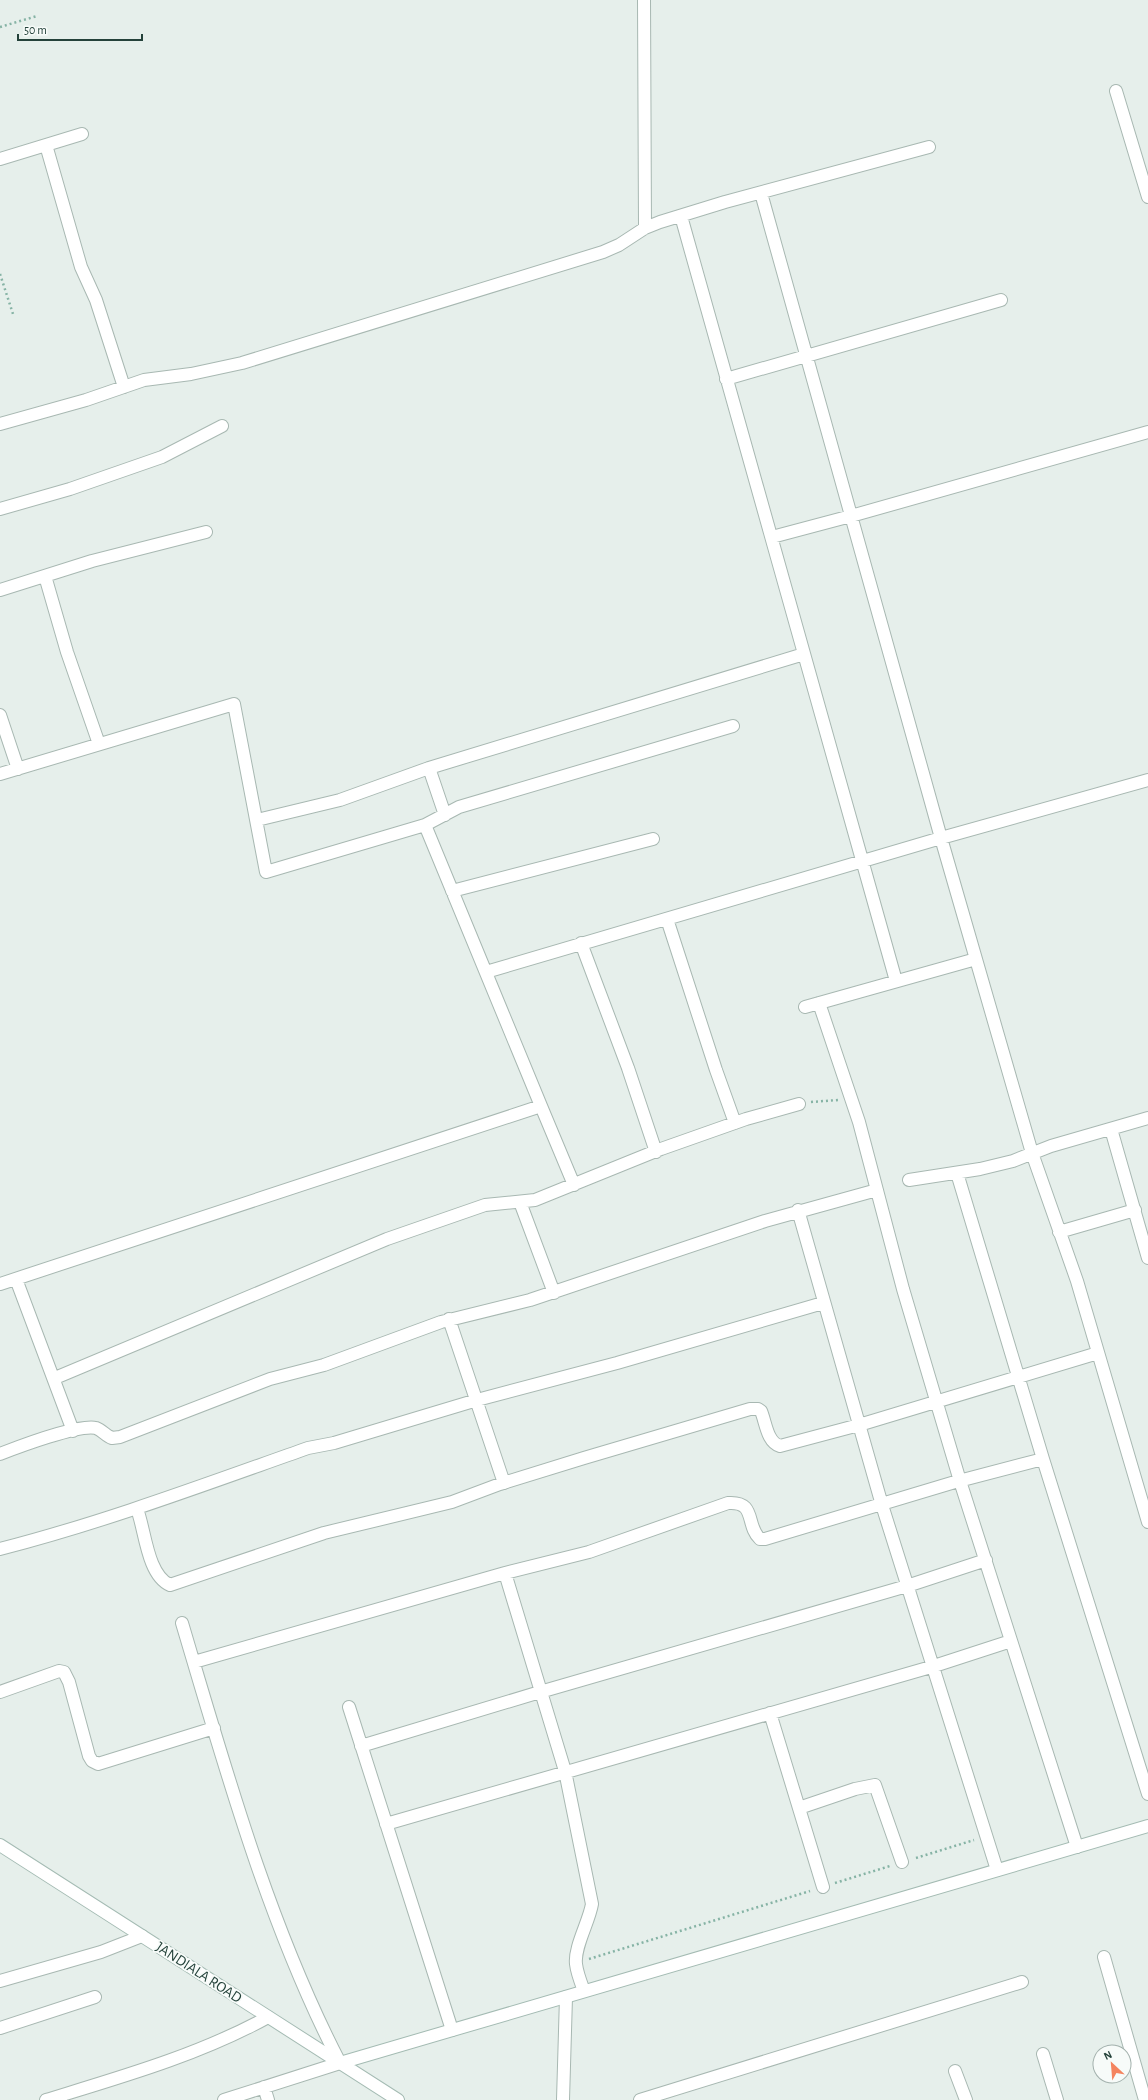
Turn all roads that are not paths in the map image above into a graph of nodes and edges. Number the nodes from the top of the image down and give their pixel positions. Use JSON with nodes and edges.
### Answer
{"nodes":[{"id":1,"x":644,"y":0,"type":"edge"},
{"id":2,"x":1116,"y":91,"type":"dead end"},
{"id":3,"x":82,"y":134,"type":"dead end"},
{"id":4,"x":46,"y":145,"type":"junction"},
{"id":5,"x":929,"y":147,"type":"dead end"},
{"id":6,"x":0,"y":159,"type":"edge"},
{"id":7,"x":761,"y":193,"type":"junction"},
{"id":8,"x":1148,"y":197,"type":"edge"},
{"id":9,"x":681,"y":216,"type":"junction"},
{"id":10,"x":645,"y":228,"type":"junction"},
{"id":11,"x":1001,"y":300,"type":"dead end"},
{"id":12,"x":806,"y":356,"type":"junction"},
{"id":13,"x":726,"y":379,"type":"junction"},
{"id":14,"x":124,"y":387,"type":"junction"},
{"id":15,"x":0,"y":424,"type":"edge"},
{"id":16,"x":222,"y":426,"type":"dead end"},
{"id":17,"x":1148,"y":432,"type":"edge"},
{"id":18,"x":0,"y":509,"type":"edge"},
{"id":19,"x":851,"y":516,"type":"junction"},
{"id":20,"x":206,"y":532,"type":"dead end"},
{"id":21,"x":772,"y":537,"type":"junction"},
{"id":22,"x":45,"y":576,"type":"junction"},
{"id":23,"x":0,"y":590,"type":"edge"},
{"id":24,"x":804,"y":654,"type":"junction"},
{"id":25,"x":0,"y":715,"type":"edge"},
{"id":26,"x":733,"y":726,"type":"dead end"},
{"id":27,"x":99,"y":744,"type":"junction"},
{"id":28,"x":429,"y":768,"type":"junction"},
{"id":29,"x":18,"y":769,"type":"junction"},
{"id":30,"x":0,"y":774,"type":"edge"},
{"id":31,"x":1148,"y":780,"type":"edge"},
{"id":32,"x":445,"y":816,"type":"junction"},
{"id":33,"x":257,"y":820,"type":"junction"},
{"id":34,"x":425,"y":825,"type":"junction"},
{"id":35,"x":941,"y":838,"type":"junction"},
{"id":36,"x":653,"y":839,"type":"dead end"},
{"id":37,"x":864,"y":860,"type":"junction"},
{"id":38,"x":452,"y":891,"type":"junction"},
{"id":39,"x":667,"y":919,"type":"junction"},
{"id":40,"x":581,"y":943,"type":"junction"},
{"id":41,"x":976,"y":958,"type":"junction"},
{"id":42,"x":486,"y":972,"type":"junction"},
{"id":43,"x":896,"y":981,"type":"junction"},
{"id":44,"x":819,"y":1003,"type":"junction"},
{"id":45,"x":805,"y":1007,"type":"dead end"},
{"id":46,"x":799,"y":1104,"type":"road end"},
{"id":47,"x":541,"y":1106,"type":"junction"},
{"id":48,"x":1148,"y":1118,"type":"edge"},
{"id":49,"x":735,"y":1123,"type":"junction"},
{"id":50,"x":1111,"y":1129,"type":"junction"},
{"id":51,"x":656,"y":1152,"type":"junction"},
{"id":52,"x":1032,"y":1154,"type":"junction"},
{"id":53,"x":957,"y":1173,"type":"junction"},
{"id":54,"x":909,"y":1180,"type":"dead end"},
{"id":55,"x":574,"y":1185,"type":"junction"},
{"id":56,"x":877,"y":1190,"type":"junction"},
{"id":57,"x":520,"y":1202,"type":"junction"},
{"id":58,"x":798,"y":1210,"type":"junction"},
{"id":59,"x":1135,"y":1210,"type":"junction"},
{"id":60,"x":1059,"y":1232,"type":"junction"},
{"id":61,"x":1148,"y":1258,"type":"edge"},
{"id":62,"x":16,"y":1278,"type":"junction"},
{"id":63,"x":0,"y":1284,"type":"edge"},
{"id":64,"x":554,"y":1293,"type":"junction"},
{"id":65,"x":823,"y":1303,"type":"junction"},
{"id":66,"x":450,"y":1319,"type":"junction"},
{"id":67,"x":1098,"y":1353,"type":"junction"},
{"id":68,"x":1018,"y":1377,"type":"junction"},
{"id":69,"x":55,"y":1378,"type":"junction"},
{"id":70,"x":476,"y":1400,"type":"junction"},
{"id":71,"x":937,"y":1401,"type":"junction"},
{"id":72,"x":859,"y":1425,"type":"junction"},
{"id":73,"x":74,"y":1431,"type":"junction"},
{"id":74,"x":0,"y":1454,"type":"edge"},
{"id":75,"x":1043,"y":1459,"type":"junction"},
{"id":76,"x":960,"y":1481,"type":"junction"},
{"id":77,"x":504,"y":1483,"type":"junction"},
{"id":78,"x":882,"y":1506,"type":"junction"},
{"id":79,"x":137,"y":1509,"type":"junction"},
{"id":80,"x":1148,"y":1522,"type":"edge"},
{"id":81,"x":0,"y":1549,"type":"edge"},
{"id":82,"x":986,"y":1560,"type":"junction"},
{"id":83,"x":505,"y":1573,"type":"junction"},
{"id":84,"x":906,"y":1586,"type":"junction"},
{"id":85,"x":182,"y":1623,"type":"dead end"},
{"id":86,"x":1011,"y":1641,"type":"junction"},
{"id":87,"x":194,"y":1662,"type":"junction"},
{"id":88,"x":931,"y":1667,"type":"junction"},
{"id":89,"x":0,"y":1692,"type":"edge"},
{"id":90,"x":540,"y":1692,"type":"junction"},
{"id":91,"x":349,"y":1707,"type":"dead end"},
{"id":92,"x":770,"y":1713,"type":"junction"},
{"id":93,"x":214,"y":1728,"type":"junction"},
{"id":94,"x":361,"y":1746,"type":"junction"},
{"id":95,"x":565,"y":1771,"type":"junction"},
{"id":96,"x":1148,"y":1794,"type":"edge"},
{"id":97,"x":799,"y":1808,"type":"junction"},
{"id":98,"x":386,"y":1824,"type":"junction"},
{"id":99,"x":1148,"y":1826,"type":"edge"},
{"id":100,"x":0,"y":1845,"type":"edge"},
{"id":101,"x":1077,"y":1847,"type":"junction"},
{"id":102,"x":902,"y":1862,"type":"road end"},
{"id":103,"x":997,"y":1870,"type":"junction"},
{"id":104,"x":823,"y":1887,"type":"road end"},
{"id":105,"x":142,"y":1936,"type":"junction"},
{"id":106,"x":1104,"y":1957,"type":"dead end"},
{"id":107,"x":0,"y":1981,"type":"edge"},
{"id":108,"x":1022,"y":1982,"type":"dead end"},
{"id":109,"x":584,"y":1991,"type":"junction"},
{"id":110,"x":95,"y":1997,"type":"dead end"},
{"id":111,"x":566,"y":1997,"type":"junction"},
{"id":112,"x":268,"y":2017,"type":"junction"},
{"id":113,"x":0,"y":2028,"type":"edge"},
{"id":114,"x":452,"y":2030,"type":"junction"},
{"id":115,"x":1043,"y":2054,"type":"dead end"},
{"id":116,"x":340,"y":2063,"type":"junction"},
{"id":117,"x":955,"y":2071,"type":"dead end"},
{"id":118,"x":264,"y":2087,"type":"junction"},
{"id":119,"x":46,"y":2100,"type":"edge"},
{"id":120,"x":224,"y":2100,"type":"edge"},
{"id":121,"x":268,"y":2100,"type":"edge"},
{"id":122,"x":398,"y":2100,"type":"edge"},
{"id":123,"x":563,"y":2100,"type":"edge"},
{"id":124,"x":640,"y":2100,"type":"edge"},
{"id":125,"x":966,"y":2100,"type":"edge"},
{"id":126,"x":1057,"y":2100,"type":"edge"},
{"id":127,"x":1145,"y":2100,"type":"edge"}],
"edges":[{"from":1,"to":10,"type":"street"},
{"from":2,"to":8,"type":"street"},
{"from":3,"to":4,"type":"street"},
{"from":4,"to":6,"type":"street"},
{"from":4,"to":14,"type":"street"},
{"from":5,"to":7,"type":"street"},
{"from":7,"to":9,"type":"street"},
{"from":7,"to":12,"type":"street"},
{"from":9,"to":10,"type":"street"},
{"from":9,"to":13,"type":"street"},
{"from":10,"to":14,"type":"street"},
{"from":11,"to":12,"type":"street"},
{"from":12,"to":13,"type":"street"},
{"from":12,"to":19,"type":"street"},
{"from":13,"to":21,"type":"street"},
{"from":14,"to":15,"type":"street"},
{"from":16,"to":18,"type":"street"},
{"from":17,"to":19,"type":"street"},
{"from":19,"to":21,"type":"street"},
{"from":19,"to":35,"type":"street"},
{"from":20,"to":22,"type":"street"},
{"from":21,"to":24,"type":"street"},
{"from":22,"to":23,"type":"street"},
{"from":22,"to":27,"type":"street"},
{"from":24,"to":28,"type":"street"},
{"from":24,"to":37,"type":"street"},
{"from":25,"to":29,"type":"street"},
{"from":26,"to":32,"type":"street"},
{"from":27,"to":29,"type":"street"},
{"from":27,"to":33,"type":"street"},
{"from":28,"to":32,"type":"street"},
{"from":28,"to":33,"type":"street"},
{"from":29,"to":30,"type":"street"},
{"from":31,"to":35,"type":"street"},
{"from":32,"to":34,"type":"street"},
{"from":33,"to":34,"type":"street"},
{"from":34,"to":38,"type":"street"},
{"from":35,"to":37,"type":"street"},
{"from":35,"to":41,"type":"street"},
{"from":36,"to":38,"type":"street"},
{"from":37,"to":39,"type":"street"},
{"from":37,"to":43,"type":"street"},
{"from":38,"to":42,"type":"street"},
{"from":39,"to":40,"type":"street"},
{"from":39,"to":49,"type":"street"},
{"from":40,"to":42,"type":"street"},
{"from":40,"to":51,"type":"street"},
{"from":41,"to":43,"type":"street"},
{"from":41,"to":52,"type":"street"},
{"from":42,"to":47,"type":"street"},
{"from":43,"to":44,"type":"street"},
{"from":44,"to":45,"type":"street"},
{"from":44,"to":56,"type":"street"},
{"from":46,"to":49,"type":"street"},
{"from":47,"to":55,"type":"street"},
{"from":47,"to":62,"type":"street"},
{"from":48,"to":50,"type":"street"},
{"from":49,"to":51,"type":"street"},
{"from":50,"to":52,"type":"street"},
{"from":50,"to":59,"type":"street"},
{"from":51,"to":55,"type":"street"},
{"from":52,"to":53,"type":"street"},
{"from":52,"to":60,"type":"street"},
{"from":53,"to":54,"type":"street"},
{"from":53,"to":68,"type":"street"},
{"from":55,"to":57,"type":"street"},
{"from":56,"to":58,"type":"street"},
{"from":56,"to":71,"type":"street"},
{"from":57,"to":64,"type":"street"},
{"from":57,"to":69,"type":"street"},
{"from":58,"to":64,"type":"street"},
{"from":58,"to":65,"type":"street"},
{"from":59,"to":60,"type":"street"},
{"from":59,"to":61,"type":"street"},
{"from":60,"to":67,"type":"street"},
{"from":62,"to":63,"type":"street"},
{"from":62,"to":69,"type":"street"},
{"from":64,"to":66,"type":"street"},
{"from":65,"to":70,"type":"street"},
{"from":65,"to":72,"type":"street"},
{"from":66,"to":70,"type":"street"},
{"from":66,"to":73,"type":"street"},
{"from":67,"to":68,"type":"street"},
{"from":67,"to":80,"type":"street"},
{"from":68,"to":71,"type":"street"},
{"from":68,"to":75,"type":"street"},
{"from":69,"to":73,"type":"street"},
{"from":70,"to":77,"type":"street"},
{"from":70,"to":79,"type":"street"},
{"from":71,"to":72,"type":"street"},
{"from":71,"to":76,"type":"street"},
{"from":72,"to":77,"type":"street"},
{"from":72,"to":78,"type":"street"},
{"from":73,"to":74,"type":"street"},
{"from":75,"to":76,"type":"street"},
{"from":75,"to":96,"type":"street"},
{"from":76,"to":78,"type":"street"},
{"from":76,"to":82,"type":"street"},
{"from":77,"to":79,"type":"street"},
{"from":78,"to":83,"type":"street"},
{"from":78,"to":84,"type":"street"},
{"from":79,"to":81,"type":"street"},
{"from":82,"to":84,"type":"street"},
{"from":82,"to":86,"type":"street"},
{"from":83,"to":87,"type":"street"},
{"from":83,"to":90,"type":"street"},
{"from":84,"to":88,"type":"street"},
{"from":84,"to":90,"type":"street"},
{"from":85,"to":87,"type":"street"},
{"from":86,"to":88,"type":"street"},
{"from":86,"to":101,"type":"street"},
{"from":87,"to":93,"type":"street"},
{"from":88,"to":92,"type":"street"},
{"from":88,"to":103,"type":"street"},
{"from":89,"to":93,"type":"street"},
{"from":90,"to":94,"type":"street"},
{"from":90,"to":95,"type":"street"},
{"from":91,"to":94,"type":"street"},
{"from":92,"to":95,"type":"street"},
{"from":92,"to":97,"type":"street"},
{"from":93,"to":116,"type":"street"},
{"from":94,"to":98,"type":"street"},
{"from":95,"to":98,"type":"street"},
{"from":95,"to":109,"type":"street"},
{"from":97,"to":102,"type":"street"},
{"from":97,"to":104,"type":"street"},
{"from":98,"to":114,"type":"street"},
{"from":99,"to":101,"type":"street"},
{"from":100,"to":105,"type":"street","name":"JANDIALA ROAD"},
{"from":101,"to":103,"type":"street"},
{"from":103,"to":109,"type":"street"},
{"from":105,"to":107,"type":"street"},
{"from":105,"to":112,"type":"street","name":"JANDIALA ROAD"},
{"from":106,"to":127,"type":"street"},
{"from":108,"to":124,"type":"street"},
{"from":109,"to":111,"type":"street"},
{"from":110,"to":113,"type":"street"},
{"from":111,"to":114,"type":"street"},
{"from":111,"to":123,"type":"street"},
{"from":112,"to":116,"type":"street","name":"JANDIALA ROAD"},
{"from":112,"to":119,"type":"street"},
{"from":114,"to":116,"type":"street"},
{"from":115,"to":126,"type":"street"},
{"from":116,"to":118,"type":"street"},
{"from":116,"to":122,"type":"street","name":"JANDIALA ROAD"},
{"from":117,"to":125,"type":"street"},
{"from":118,"to":120,"type":"street"},
{"from":118,"to":121,"type":"street"}]}
